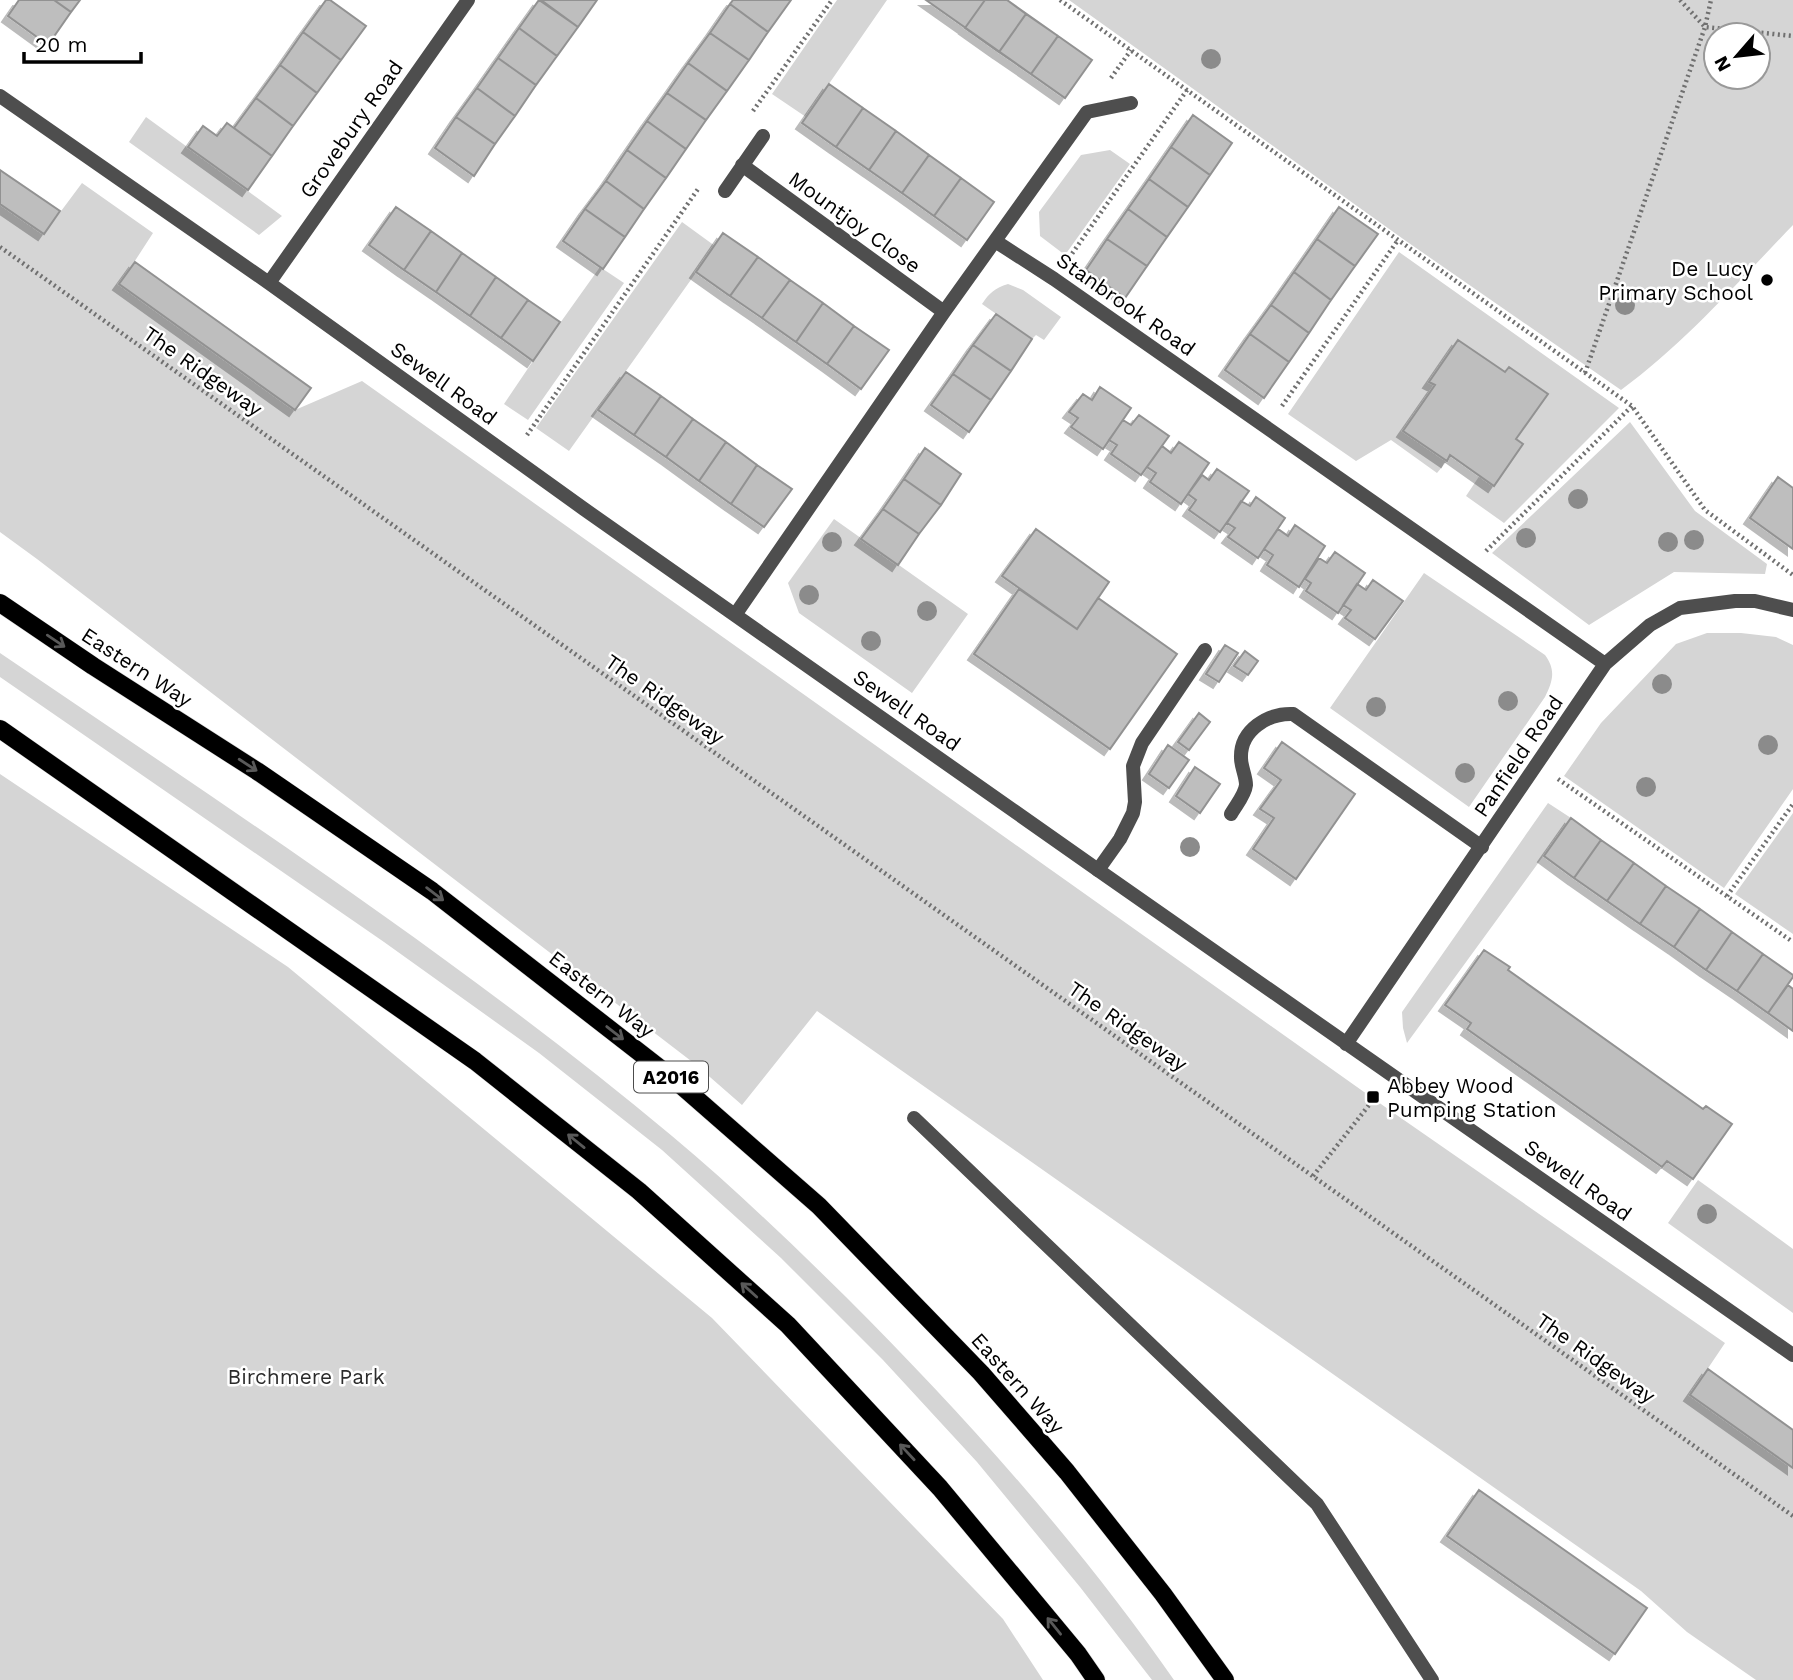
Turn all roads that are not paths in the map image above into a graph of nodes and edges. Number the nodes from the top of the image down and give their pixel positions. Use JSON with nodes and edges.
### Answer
{"nodes":[{"id":1,"x":468,"y":0,"type":"edge"},
{"id":2,"x":0,"y":96,"type":"edge"},
{"id":3,"x":1131,"y":103,"type":"dead end"},
{"id":4,"x":763,"y":136,"type":"dead end"},
{"id":5,"x":742,"y":165,"type":"junction"},
{"id":6,"x":725,"y":191,"type":"dead end"},
{"id":7,"x":996,"y":241,"type":"junction"},
{"id":8,"x":269,"y":283,"type":"junction"},
{"id":9,"x":944,"y":312,"type":"junction"},
{"id":10,"x":0,"y":603,"type":"edge"},
{"id":11,"x":1793,"y":610,"type":"edge"},
{"id":12,"x":735,"y":615,"type":"junction"},
{"id":13,"x":1205,"y":650,"type":"dead end"},
{"id":14,"x":1605,"y":664,"type":"junction"},
{"id":15,"x":0,"y":729,"type":"edge"},
{"id":16,"x":1231,"y":814,"type":"dead end"},
{"id":17,"x":1482,"y":847,"type":"junction"},
{"id":18,"x":1098,"y":870,"type":"junction"},
{"id":19,"x":1346,"y":1044,"type":"junction"},
{"id":20,"x":914,"y":1118,"type":"dead end"},
{"id":21,"x":1793,"y":1355,"type":"edge"},
{"id":22,"x":1096,"y":1680,"type":"edge"},
{"id":23,"x":1225,"y":1680,"type":"edge"},
{"id":24,"x":1432,"y":1680,"type":"edge"}],
"edges":[{"from":1,"to":8,"type":"street","name":"Grovebury Road"},
{"from":2,"to":8,"type":"street","name":"Sewell Road"},
{"from":3,"to":7,"type":"street"},
{"from":4,"to":5,"type":"street"},
{"from":5,"to":6,"type":"street"},
{"from":5,"to":9,"type":"street","name":"Mountjoy Close"},
{"from":7,"to":9,"type":"street"},
{"from":7,"to":14,"type":"street","name":"Stanbrook Road"},
{"from":8,"to":12,"type":"street","name":"Sewell Road"},
{"from":9,"to":12,"type":"street"},
{"from":10,"to":23,"type":"main road","name":"Eastern Way","number":"A2016","one_way":true},
{"from":11,"to":14,"type":"street","name":"Panfield Road"},
{"from":12,"to":18,"type":"street","name":"Sewell Road"},
{"from":13,"to":18,"type":"street"},
{"from":14,"to":17,"type":"street","name":"Panfield Road"},
{"from":22,"to":15,"type":"main road","one_way":true},
{"from":16,"to":17,"type":"street"},
{"from":17,"to":19,"type":"street","name":"Panfield Road"},
{"from":18,"to":19,"type":"street","name":"Sewell Road"},
{"from":19,"to":21,"type":"street","name":"Sewell Road"},
{"from":20,"to":24,"type":"street"}]}
